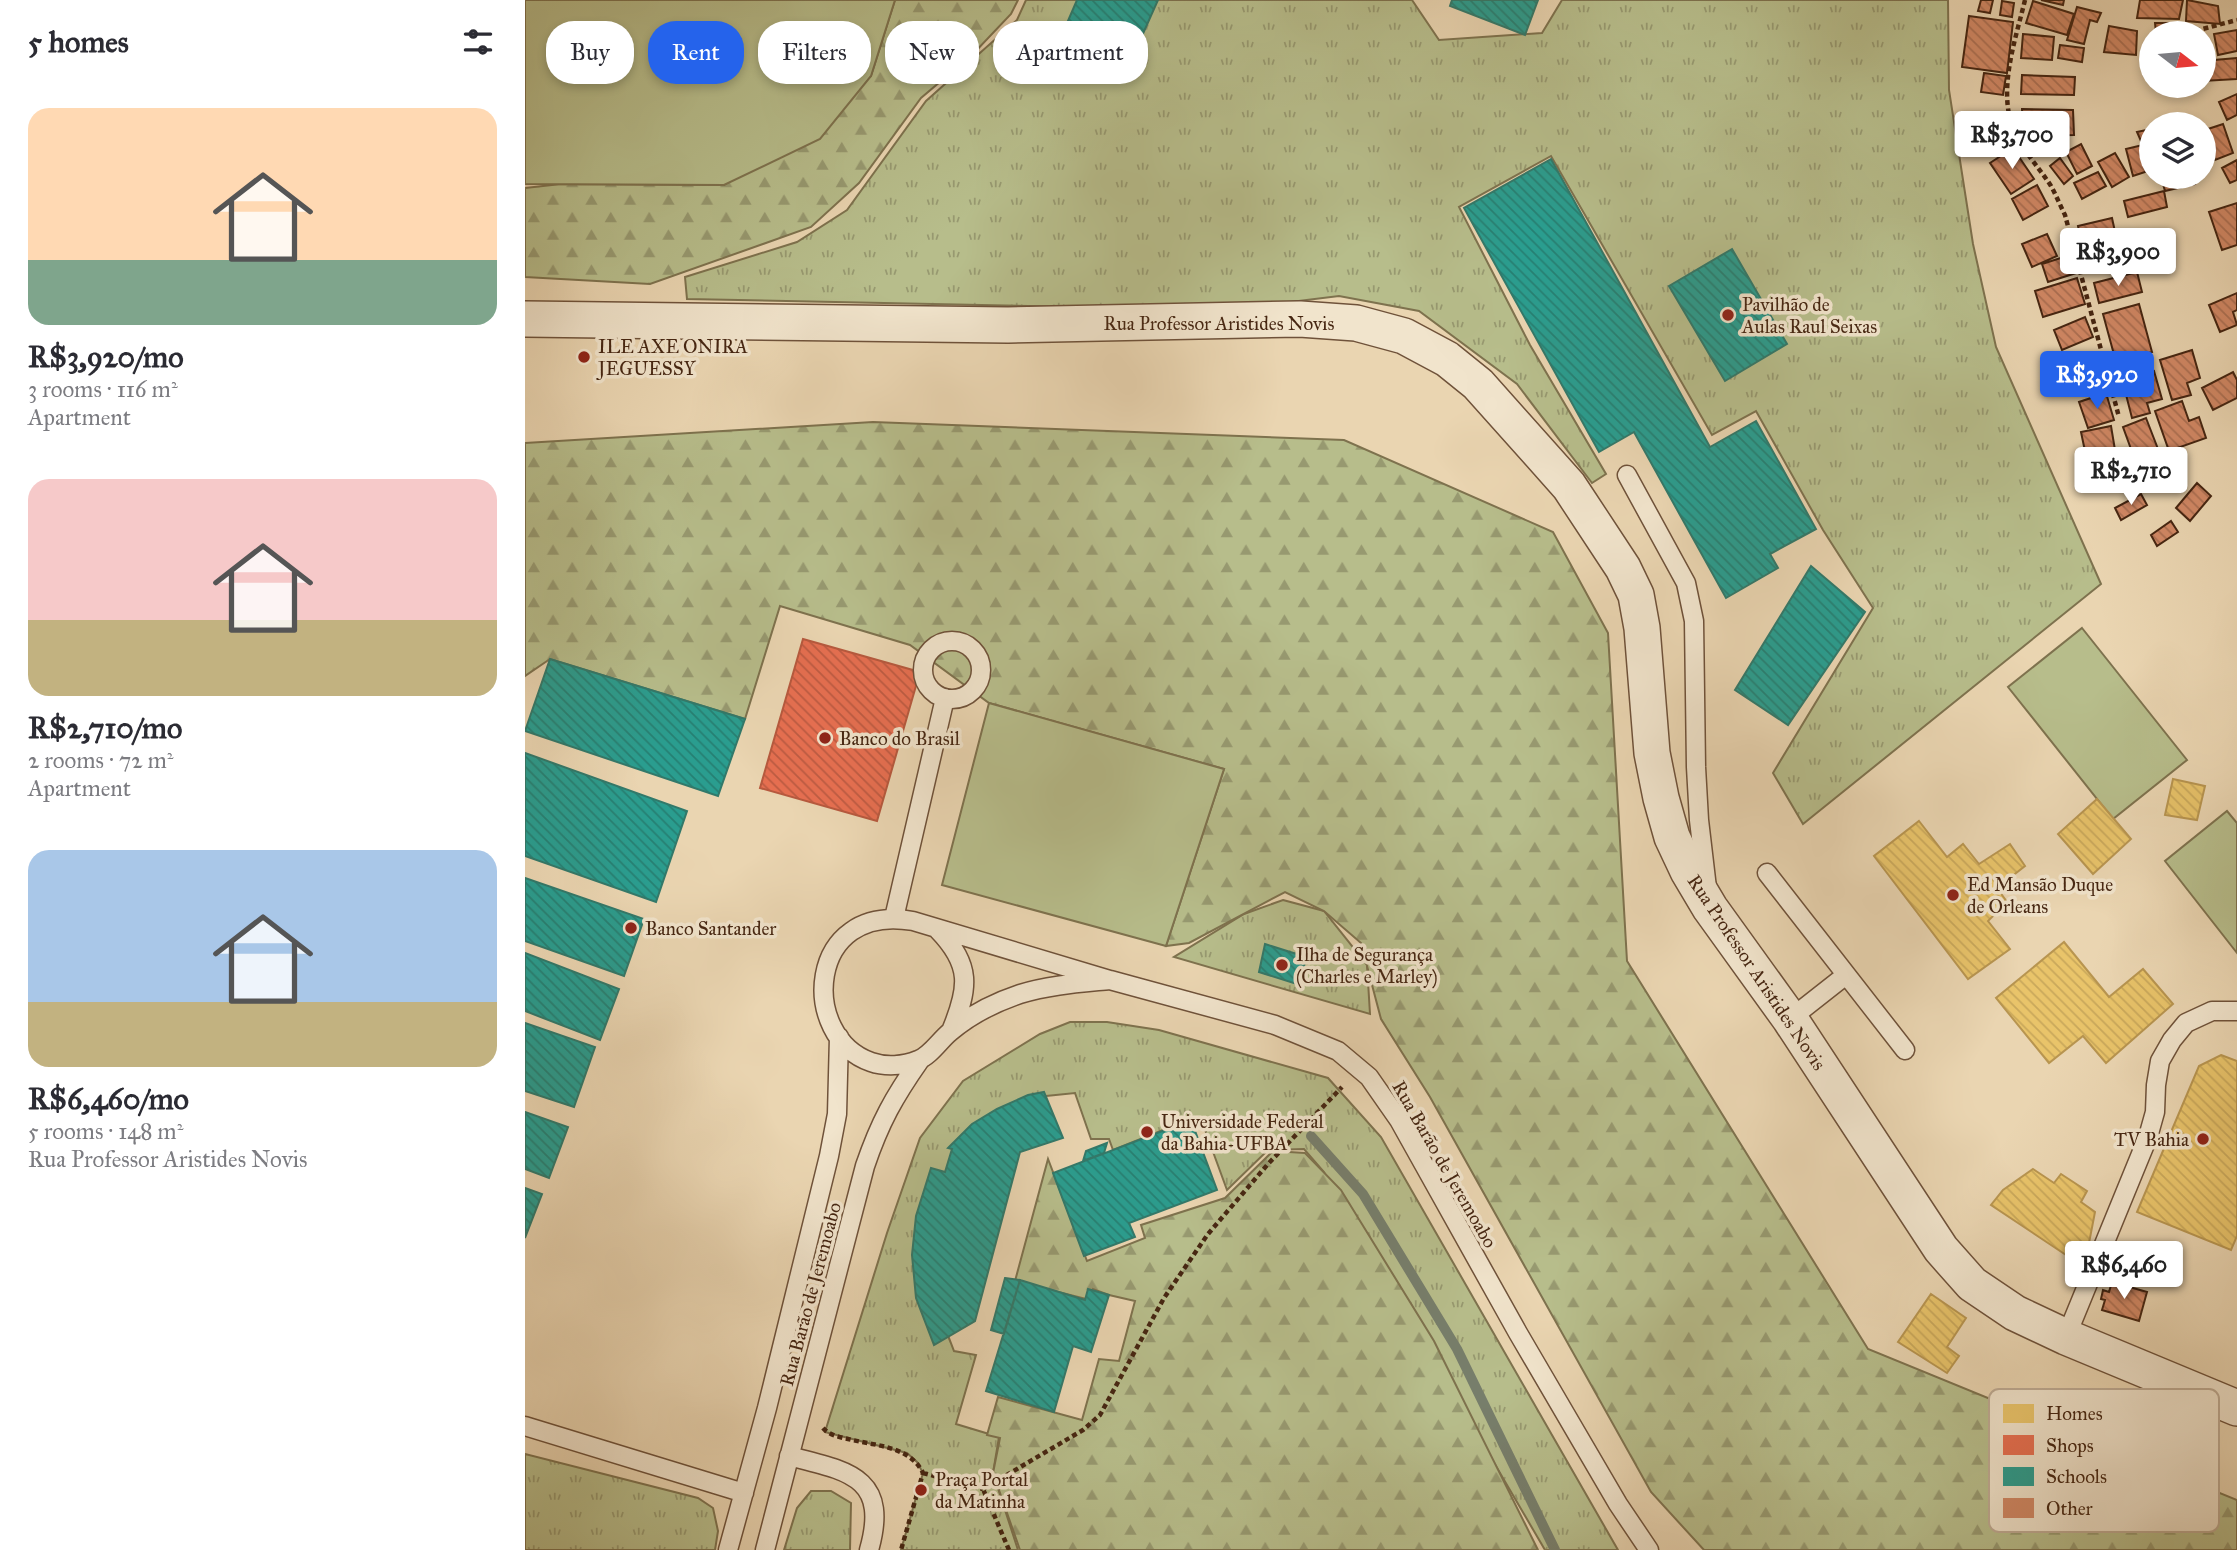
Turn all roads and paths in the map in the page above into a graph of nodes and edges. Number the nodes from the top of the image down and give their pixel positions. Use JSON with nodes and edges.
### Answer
{"nodes":[{"id":1,"x":2025,"y":0,"type":"edge"},
{"id":2,"x":2237,"y":20,"type":"edge"},
{"id":3,"x":2216,"y":25,"type":"edge"},
{"id":4,"x":525,"y":306,"type":"edge"},
{"id":5,"x":541,"y":319,"type":"edge"},
{"id":6,"x":2119,"y":417,"type":"dead end"},
{"id":7,"x":1627,"y":475,"type":"dead end"},
{"id":8,"x":945,"y":698,"type":"dead end"},
{"id":9,"x":1767,"y":873,"type":"dead end"},
{"id":10,"x":1710,"y":908,"type":"junction"},
{"id":11,"x":894,"y":918,"type":"junction"},
{"id":12,"x":935,"y":928,"type":"junction"},
{"id":13,"x":1846,"y":975,"type":"junction"},
{"id":14,"x":1110,"y":979,"type":"junction"},
{"id":15,"x":2237,"y":1012,"type":"edge"},
{"id":16,"x":1790,"y":1019,"type":"junction"},
{"id":17,"x":951,"y":1031,"type":"junction"},
{"id":18,"x":839,"y":1037,"type":"junction"},
{"id":19,"x":1905,"y":1050,"type":"dead end"},
{"id":20,"x":920,"y":1060,"type":"junction"},
{"id":21,"x":1335,"y":1077,"type":"dead end"},
{"id":22,"x":2066,"y":1337,"type":"junction"},
{"id":23,"x":2191,"y":1389,"type":"edge"},
{"id":24,"x":2219,"y":1401,"type":"edge"},
{"id":25,"x":2237,"y":1408,"type":"edge"},
{"id":26,"x":819,"y":1422,"type":"dead end"},
{"id":27,"x":525,"y":1426,"type":"edge"},
{"id":28,"x":789,"y":1456,"type":"junction"},
{"id":29,"x":923,"y":1473,"type":"junction"},
{"id":30,"x":983,"y":1489,"type":"junction"},
{"id":31,"x":744,"y":1493,"type":"junction"},
{"id":32,"x":728,"y":1550,"type":"edge"},
{"id":33,"x":765,"y":1550,"type":"edge"},
{"id":34,"x":869,"y":1550,"type":"edge"},
{"id":35,"x":901,"y":1550,"type":"edge"},
{"id":36,"x":1009,"y":1550,"type":"edge"},
{"id":37,"x":1649,"y":1550,"type":"edge"}],
"edges":[{"from":1,"to":6,"type":"path"},
{"from":2,"to":3,"type":"path"},
{"from":4,"to":5,"type":"lane"},
{"from":5,"to":10,"type":"street","name":"Rua Professor Aristides Novis"},
{"from":7,"to":10,"type":"lane"},
{"from":8,"to":11,"type":"lane"},
{"from":9,"to":13,"type":"lane"},
{"from":10,"to":16,"type":"street","name":"Rua Professor Aristides Novis"},
{"from":11,"to":12,"type":"lane"},
{"from":11,"to":18,"type":"lane"},
{"from":12,"to":14,"type":"lane"},
{"from":12,"to":17,"type":"lane"},
{"from":13,"to":16,"type":"lane"},
{"from":13,"to":19,"type":"lane"},
{"from":14,"to":17,"type":"lane","name":"Rua Barão de Jeremoabo"},
{"from":14,"to":37,"type":"lane","name":"Rua Barão de Jeremoabo"},
{"from":15,"to":22,"type":"lane"},
{"from":16,"to":22,"type":"street","name":"Rua Professor Aristides Novis"},
{"from":17,"to":20,"type":"lane","name":"Rua Barão de Jeremoabo"},
{"from":18,"to":20,"type":"lane"},
{"from":18,"to":31,"type":"lane"},
{"from":20,"to":28,"type":"lane","name":"Rua Barão de Jeremoabo"},
{"from":21,"to":30,"type":"path"},
{"from":22,"to":23,"type":"street","name":"Rua Professor Aristides Novis"},
{"from":24,"to":25,"type":"street","name":"Rua Professor Aristides Novis"},
{"from":26,"to":29,"type":"path"},
{"from":27,"to":31,"type":"lane"},
{"from":28,"to":33,"type":"lane","name":"Rua Barão de Jeremoabo"},
{"from":28,"to":34,"type":"lane"},
{"from":29,"to":30,"type":"path"},
{"from":29,"to":35,"type":"path"},
{"from":30,"to":36,"type":"path"},
{"from":31,"to":32,"type":"lane"}]}
